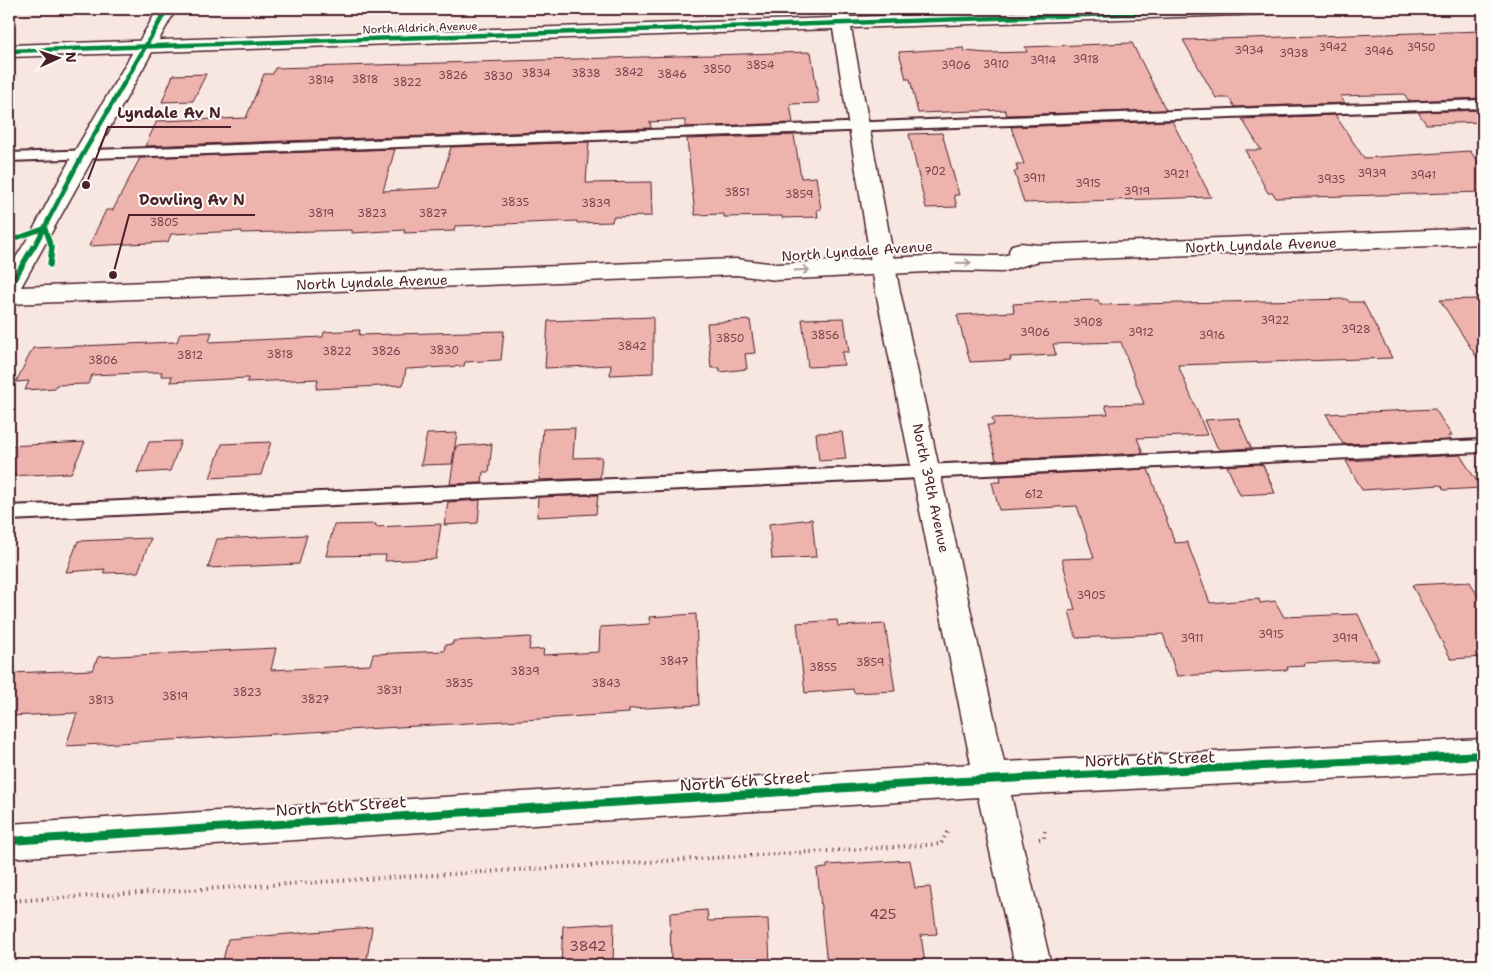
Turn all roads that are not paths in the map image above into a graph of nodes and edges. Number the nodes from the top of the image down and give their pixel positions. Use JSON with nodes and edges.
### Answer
{"nodes":[{"id":1,"x":167,"y":9,"type":"edge"},
{"id":2,"x":1267,"y":9,"type":"edge"},
{"id":3,"x":840,"y":16,"type":"edge"},
{"id":4,"x":144,"y":47,"type":"junction"},
{"id":5,"x":9,"y":51,"type":"edge"},
{"id":6,"x":1483,"y":104,"type":"edge"},
{"id":7,"x":860,"y":126,"type":"junction"},
{"id":8,"x":83,"y":154,"type":"junction"},
{"id":9,"x":9,"y":157,"type":"edge"},
{"id":10,"x":1483,"y":236,"type":"edge"},
{"id":11,"x":882,"y":257,"type":"junction"},
{"id":12,"x":9,"y":288,"type":"edge"},
{"id":13,"x":9,"y":296,"type":"edge"},
{"id":14,"x":1483,"y":446,"type":"edge"},
{"id":15,"x":928,"y":473,"type":"junction"},
{"id":16,"x":9,"y":513,"type":"edge"},
{"id":17,"x":1483,"y":755,"type":"edge"},
{"id":18,"x":990,"y":780,"type":"junction"},
{"id":19,"x":9,"y":841,"type":"edge"},
{"id":20,"x":1033,"y":965,"type":"edge"}],
"edges":[{"from":1,"to":4,"type":"street"},
{"from":2,"to":3,"type":"street","name":"North Aldrich Avenue"},
{"from":3,"to":4,"type":"street","name":"North Aldrich Avenue"},
{"from":3,"to":7,"type":"street","name":"North 39th Avenue"},
{"from":4,"to":5,"type":"street","name":"North Aldrich Avenue"},
{"from":4,"to":8,"type":"street"},
{"from":6,"to":7,"type":"lane"},
{"from":7,"to":8,"type":"lane"},
{"from":7,"to":11,"type":"street","name":"North 39th Avenue"},
{"from":8,"to":9,"type":"lane"},
{"from":8,"to":12,"type":"street"},
{"from":10,"to":11,"type":"street","name":"North Lyndale Avenue"},
{"from":11,"to":13,"type":"street","name":"North Lyndale Avenue"},
{"from":11,"to":15,"type":"street","name":"North 39th Avenue"},
{"from":14,"to":15,"type":"lane"},
{"from":15,"to":16,"type":"lane"},
{"from":15,"to":18,"type":"street","name":"North 39th Avenue"},
{"from":17,"to":18,"type":"street","name":"North 6th Street"},
{"from":18,"to":19,"type":"street","name":"North 6th Street"},
{"from":18,"to":20,"type":"street","name":"North 39th Avenue"}]}
